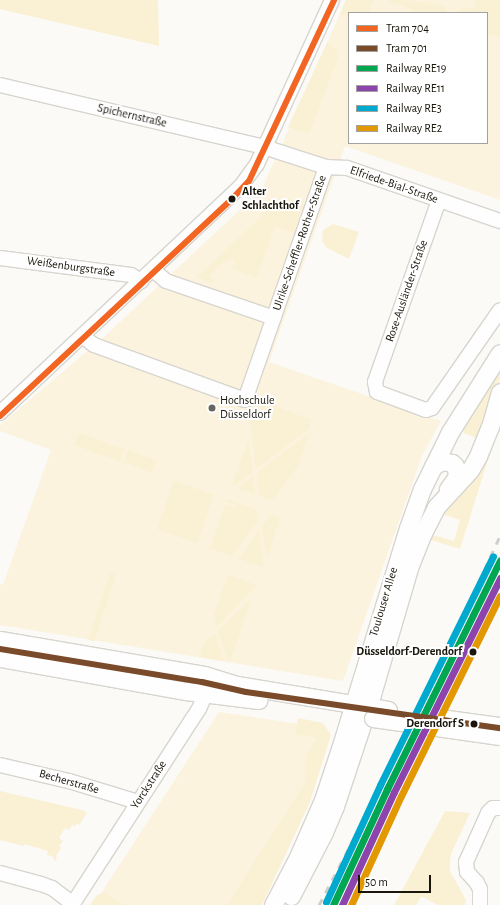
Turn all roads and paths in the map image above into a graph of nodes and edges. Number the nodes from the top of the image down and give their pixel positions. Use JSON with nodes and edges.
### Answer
{"nodes":[{"id":1,"x":332,"y":0,"type":"edge"},
{"id":2,"x":0,"y":85,"type":"edge"},
{"id":3,"x":264,"y":147,"type":"junction"},
{"id":4,"x":326,"y":167,"type":"junction"},
{"id":5,"x":439,"y":200,"type":"junction"},
{"id":6,"x":500,"y":221,"type":"edge"},
{"id":7,"x":0,"y":258,"type":"edge"},
{"id":8,"x":153,"y":270,"type":"junction"},
{"id":9,"x":141,"y":281,"type":"junction"},
{"id":10,"x":500,"y":310,"type":"edge"},
{"id":11,"x":274,"y":318,"type":"junction"},
{"id":12,"x":82,"y":336,"type":"junction"},
{"id":13,"x":500,"y":353,"type":"edge"},
{"id":14,"x":500,"y":392,"type":"edge"},
{"id":15,"x":0,"y":413,"type":"edge"},
{"id":16,"x":433,"y":466,"type":"junction"},
{"id":17,"x":442,"y":500,"type":"junction"},
{"id":18,"x":0,"y":640,"type":"edge"},
{"id":19,"x":0,"y":658,"type":"edge"},
{"id":20,"x":237,"y":685,"type":"junction"},
{"id":21,"x":206,"y":693,"type":"junction"},
{"id":22,"x":364,"y":711,"type":"junction"},
{"id":23,"x":500,"y":726,"type":"edge"},
{"id":24,"x":500,"y":736,"type":"edge"},
{"id":25,"x":0,"y":765,"type":"edge"},
{"id":26,"x":138,"y":802,"type":"junction"},
{"id":27,"x":500,"y":808,"type":"edge"},
{"id":28,"x":0,"y":873,"type":"edge"},
{"id":29,"x":72,"y":905,"type":"edge"},
{"id":30,"x":273,"y":905,"type":"edge"},
{"id":31,"x":287,"y":905,"type":"edge"},
{"id":32,"x":480,"y":905,"type":"edge"}],
"edges":[{"from":1,"to":3,"type":"street"},
{"from":2,"to":3,"type":"street","name":"Spichernstraße"},
{"from":3,"to":4,"type":"street","name":"Elfriede-Bial-Straße"},
{"from":3,"to":8,"type":"street"},
{"from":4,"to":5,"type":"street","name":"Elfriede-Bial-Straße"},
{"from":4,"to":11,"type":"street","name":"Ulrike-Scheffler-Rother-Straße"},
{"from":5,"to":6,"type":"street","name":"Elfriede-Bial-Straße"},
{"from":5,"to":10,"type":"street","name":"Rose-Ausländer-Straße"},
{"from":7,"to":9,"type":"street","name":"Weißenburgstraße"},
{"from":8,"to":9,"type":"street"},
{"from":8,"to":11,"type":"street","name":"Ulrike-Scheffler-Rother-Straße"},
{"from":9,"to":12,"type":"street"},
{"from":11,"to":12,"type":"street","name":"Ulrike-Scheffler-Rother-Straße"},
{"from":12,"to":15,"type":"street"},
{"from":13,"to":16,"type":"main road","name":"Toulouser Allee"},
{"from":14,"to":17,"type":"main road","name":"Toulouser Allee"},
{"from":16,"to":17,"type":"main road"},
{"from":16,"to":22,"type":"main road","name":"Toulouser Allee"},
{"from":17,"to":22,"type":"main road","name":"Toulouser Allee"},
{"from":18,"to":20,"type":"main road"},
{"from":19,"to":21,"type":"main road"},
{"from":20,"to":21,"type":"street"},
{"from":20,"to":22,"type":"main road"},
{"from":21,"to":22,"type":"main road"},
{"from":21,"to":26,"type":"street","name":"Yorckstraße"},
{"from":22,"to":23,"type":"main road"},
{"from":22,"to":24,"type":"main road","bridge":true},
{"from":22,"to":30,"type":"main road","name":"Toulouser Allee"},
{"from":22,"to":31,"type":"main road","name":"Toulouser Allee"},
{"from":25,"to":26,"type":"street","name":"Becherstraße"},
{"from":26,"to":29,"type":"street","name":"Yorckstraße"},
{"from":27,"to":32,"type":"street"},
{"from":28,"to":29,"type":"street"}]}
